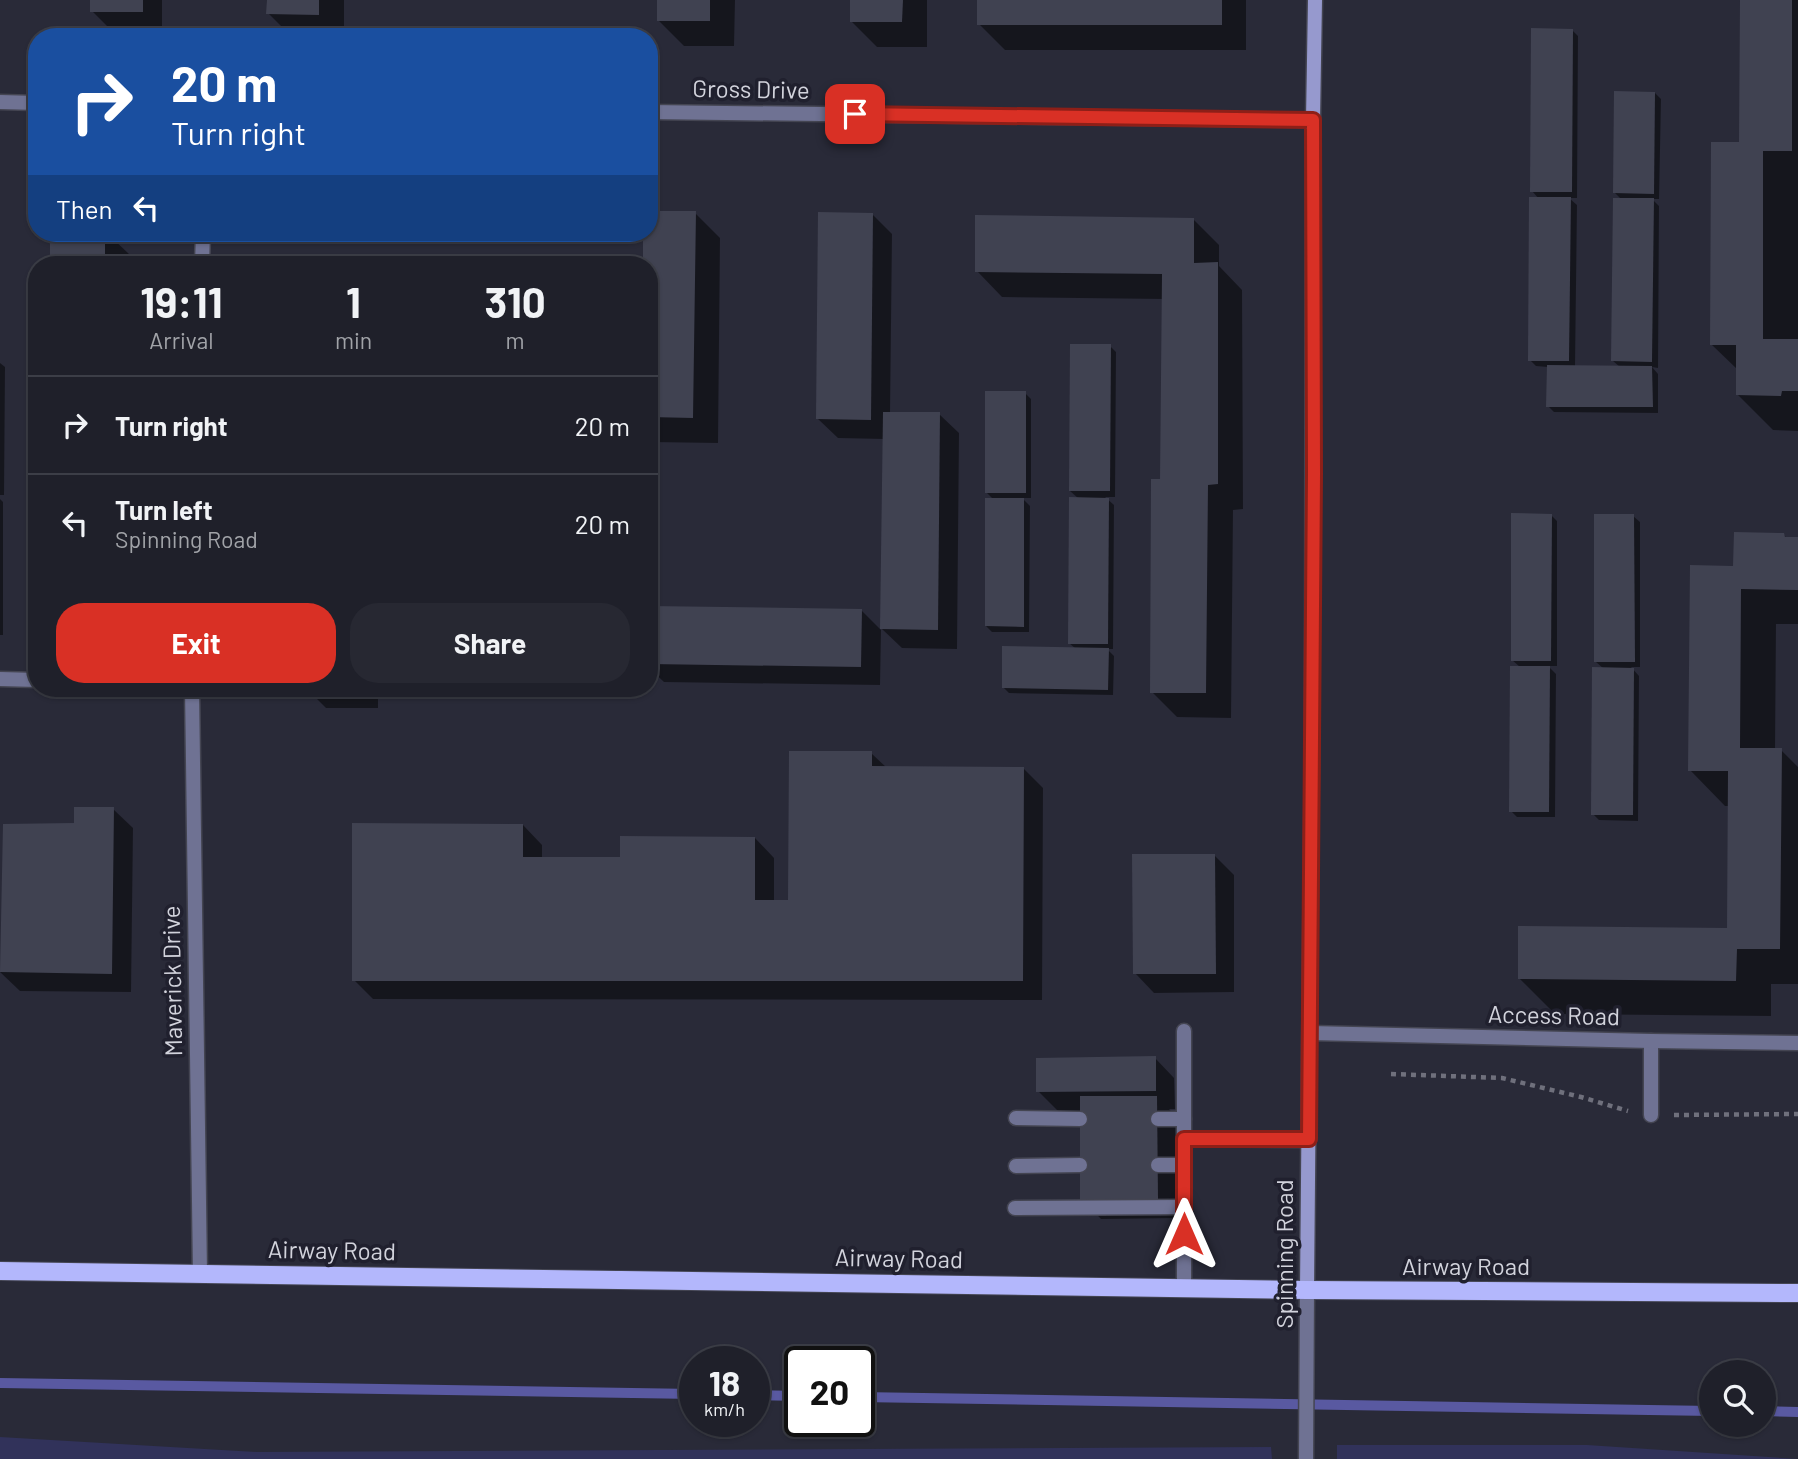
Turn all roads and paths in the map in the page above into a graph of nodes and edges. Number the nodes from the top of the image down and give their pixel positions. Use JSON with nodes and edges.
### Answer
{"nodes":[{"id":1,"x":1315,"y":0,"type":"edge"},
{"id":2,"x":0,"y":103,"type":"edge"},
{"id":3,"x":28,"y":103,"type":"edge"},
{"id":4,"x":658,"y":111,"type":"edge"},
{"id":5,"x":1313,"y":120,"type":"junction"},
{"id":6,"x":0,"y":679,"type":"edge"},
{"id":7,"x":28,"y":680,"type":"edge"},
{"id":8,"x":192,"y":697,"type":"edge"},
{"id":9,"x":1184,"y":1031,"type":"dead end"},
{"id":10,"x":1310,"y":1033,"type":"junction"},
{"id":11,"x":1651,"y":1041,"type":"junction"},
{"id":12,"x":1798,"y":1043,"type":"edge"},
{"id":13,"x":1391,"y":1074,"type":"dead end"},
{"id":14,"x":1798,"y":1114,"type":"edge"},
{"id":15,"x":1651,"y":1115,"type":"junction"},
{"id":16,"x":1016,"y":1118,"type":"dead end"},
{"id":17,"x":1080,"y":1119,"type":"dead end"},
{"id":18,"x":1158,"y":1119,"type":"dead end"},
{"id":19,"x":1184,"y":1119,"type":"junction"},
{"id":20,"x":1184,"y":1139,"type":"junction"},
{"id":21,"x":1309,"y":1139,"type":"junction"},
{"id":22,"x":1080,"y":1165,"type":"dead end"},
{"id":23,"x":1158,"y":1165,"type":"dead end"},
{"id":24,"x":1184,"y":1165,"type":"junction"},
{"id":25,"x":1016,"y":1166,"type":"dead end"},
{"id":26,"x":1184,"y":1207,"type":"junction"},
{"id":27,"x":1015,"y":1208,"type":"dead end"},
{"id":28,"x":0,"y":1271,"type":"edge"},
{"id":29,"x":200,"y":1274,"type":"junction"},
{"id":30,"x":1184,"y":1288,"type":"junction"},
{"id":31,"x":1307,"y":1290,"type":"junction"},
{"id":32,"x":1798,"y":1293,"type":"edge"},
{"id":33,"x":1306,"y":1454,"type":"edge"}],
"edges":[{"from":1,"to":5,"type":"street","name":"Spinning Road"},
{"from":2,"to":3,"type":"street"},
{"from":4,"to":5,"type":"street","name":"Gross Drive"},
{"from":5,"to":10,"type":"street","name":"Spinning Road"},
{"from":6,"to":7,"type":"street"},
{"from":8,"to":29,"type":"street","name":"Maverick Drive"},
{"from":9,"to":19,"type":"street"},
{"from":10,"to":11,"type":"street","name":"Access Road"},
{"from":10,"to":21,"type":"street","name":"Spinning Road"},
{"from":11,"to":12,"type":"street","name":"Access Road"},
{"from":11,"to":15,"type":"street"},
{"from":13,"to":15,"type":"path"},
{"from":14,"to":15,"type":"path"},
{"from":16,"to":17,"type":"street"},
{"from":18,"to":19,"type":"street"},
{"from":19,"to":20,"type":"street"},
{"from":20,"to":21,"type":"street"},
{"from":20,"to":24,"type":"street"},
{"from":21,"to":31,"type":"street","name":"Spinning Road"},
{"from":22,"to":25,"type":"street"},
{"from":23,"to":24,"type":"street"},
{"from":24,"to":26,"type":"street"},
{"from":26,"to":27,"type":"street"},
{"from":26,"to":30,"type":"street"},
{"from":28,"to":29,"type":"main road","name":"Airway Road"},
{"from":29,"to":30,"type":"main road","name":"Airway Road"},
{"from":30,"to":31,"type":"main road","name":"Airway Road"},
{"from":31,"to":32,"type":"main road","name":"Airway Road"},
{"from":31,"to":33,"type":"street","name":"Spinning Road"}]}
